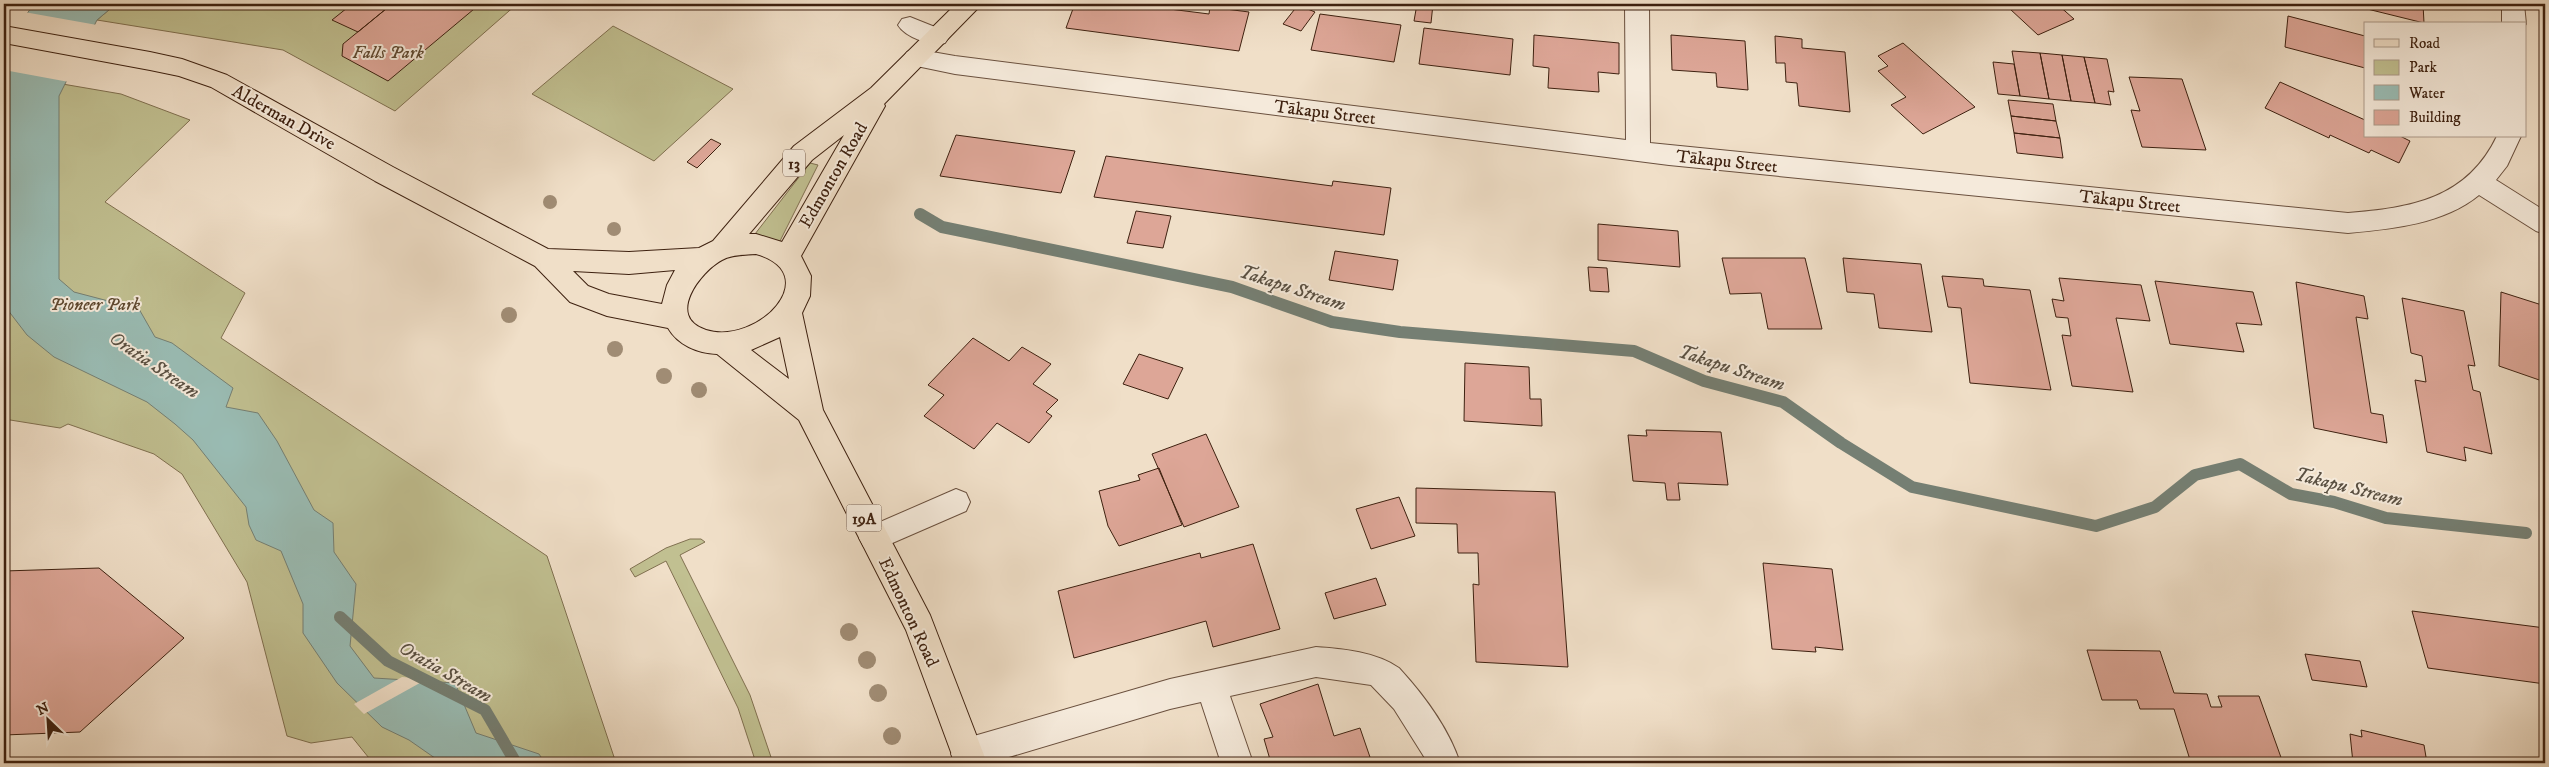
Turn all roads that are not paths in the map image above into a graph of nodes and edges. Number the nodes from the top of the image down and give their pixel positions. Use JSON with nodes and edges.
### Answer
{"nodes":[{"id":1,"x":970,"y":4,"type":"edge"},
{"id":2,"x":1638,"y":4,"type":"edge"},
{"id":3,"x":2512,"y":4,"type":"edge"},
{"id":4,"x":2514,"y":22,"type":"edge"},
{"id":5,"x":910,"y":25,"type":"dead end"},
{"id":6,"x":4,"y":35,"type":"edge"},
{"id":7,"x":938,"y":37,"type":"junction"},
{"id":8,"x":915,"y":58,"type":"junction"},
{"id":9,"x":880,"y":94,"type":"junction"},
{"id":10,"x":2508,"y":138,"type":"edge"},
{"id":11,"x":1638,"y":151,"type":"junction"},
{"id":12,"x":2478,"y":182,"type":"junction"},
{"id":13,"x":2545,"y":224,"type":"edge"},
{"id":14,"x":712,"y":253,"type":"junction"},
{"id":15,"x":787,"y":257,"type":"junction"},
{"id":16,"x":544,"y":259,"type":"junction"},
{"id":17,"x":789,"y":312,"type":"junction"},
{"id":18,"x":677,"y":318,"type":"junction"},
{"id":19,"x":724,"y":344,"type":"junction"},
{"id":20,"x":809,"y":411,"type":"junction"},
{"id":21,"x":956,"y":502,"type":"dead end"},
{"id":22,"x":874,"y":538,"type":"junction"},
{"id":23,"x":1212,"y":685,"type":"junction"},
{"id":24,"x":969,"y":758,"type":"edge"},
{"id":25,"x":1237,"y":763,"type":"edge"},
{"id":26,"x":1444,"y":763,"type":"edge"}],
"edges":[{"from":1,"to":7,"type":"main road","name":"Edmonton Road","number":"13"},
{"from":2,"to":11,"type":"street"},
{"from":3,"to":4,"type":"street"},
{"from":5,"to":7,"type":"street"},
{"from":6,"to":16,"type":"main road","name":"Alderman Drive"},
{"from":7,"to":8,"type":"main road","name":"Edmonton Road","number":"13"},
{"from":8,"to":9,"type":"main road","name":"Edmonton Road","number":"13"},
{"from":8,"to":11,"type":"street","name":"Tākapu Street"},
{"from":9,"to":14,"type":"main road","name":"Edmonton Road","number":"13"},
{"from":9,"to":15,"type":"main road","name":"Edmonton Road","number":"13"},
{"from":10,"to":12,"type":"street","name":"Tākapu Street"},
{"from":11,"to":12,"type":"street","name":"Tākapu Street"},
{"from":12,"to":13,"type":"street"},
{"from":14,"to":15,"type":"main road"},
{"from":14,"to":16,"type":"main road","name":"Alderman Drive"},
{"from":14,"to":18,"type":"main road"},
{"from":15,"to":17,"type":"main road"},
{"from":16,"to":18,"type":"main road","name":"Alderman Drive"},
{"from":17,"to":19,"type":"main road"},
{"from":17,"to":20,"type":"main road","name":"Edmonton Road","number":"19A"},
{"from":18,"to":19,"type":"main road"},
{"from":19,"to":20,"type":"main road","name":"Edmonton Road","number":"19A"},
{"from":20,"to":22,"type":"main road","name":"Edmonton Road","number":"19A"},
{"from":21,"to":22,"type":"street"},
{"from":22,"to":24,"type":"main road","name":"Edmonton Road","number":"19A"},
{"from":23,"to":24,"type":"street"},
{"from":23,"to":25,"type":"street"},
{"from":23,"to":26,"type":"street"}]}
